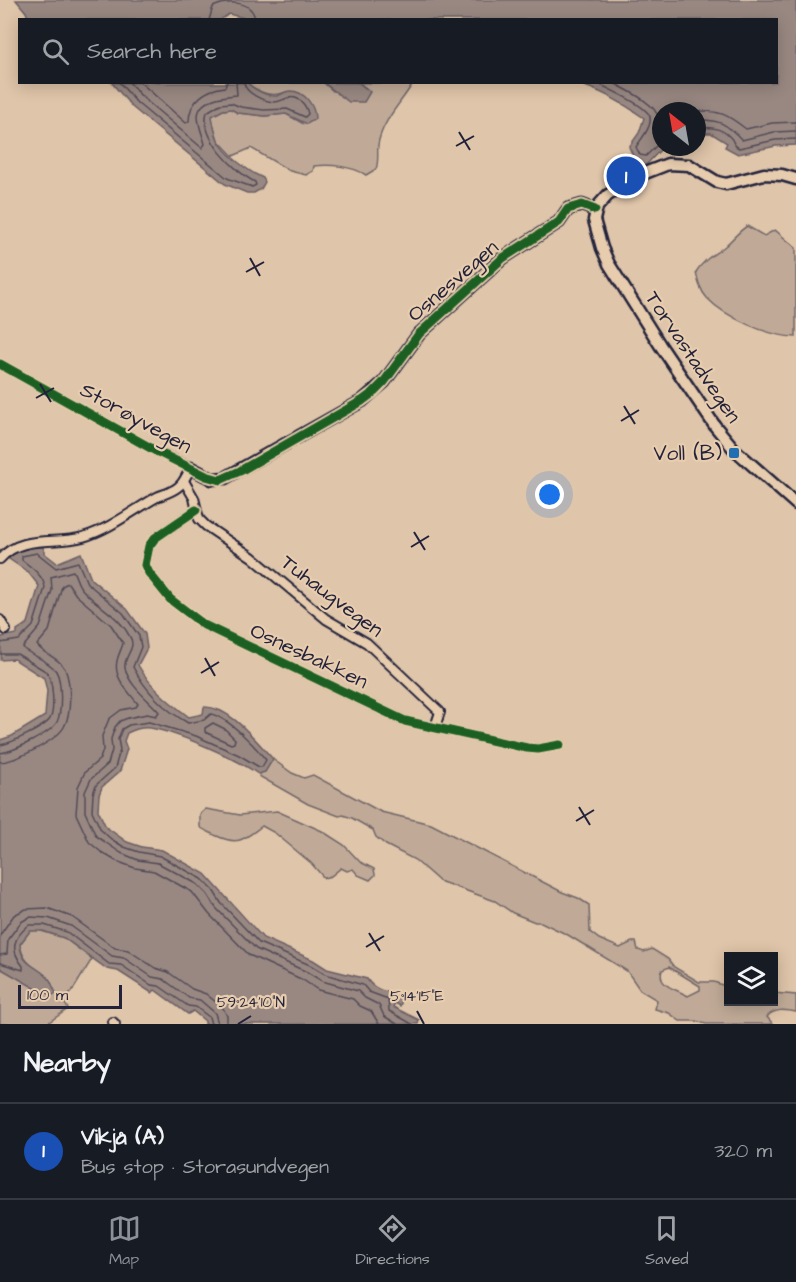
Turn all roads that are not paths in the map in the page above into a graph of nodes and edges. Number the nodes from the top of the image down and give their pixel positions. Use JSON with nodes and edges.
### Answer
{"nodes":[{"id":1,"x":796,"y":179,"type":"edge"},
{"id":2,"x":596,"y":210,"type":"junction"},
{"id":3,"x":0,"y":364,"type":"edge"},
{"id":4,"x":191,"y":468,"type":"junction"},
{"id":5,"x":184,"y":481,"type":"junction"},
{"id":6,"x":796,"y":504,"type":"edge"},
{"id":7,"x":196,"y":510,"type":"junction"},
{"id":8,"x":0,"y":559,"type":"edge"},
{"id":9,"x":0,"y":620,"type":"edge"},
{"id":10,"x":6,"y":630,"type":"dead end"},
{"id":11,"x":435,"y":727,"type":"junction"},
{"id":12,"x":560,"y":745,"type":"dead end"}],
"edges":[{"from":1,"to":2,"type":"main road"},
{"from":2,"to":4,"type":"main road","name":"Osnesvegen"},
{"from":2,"to":6,"type":"main road","name":"Torvastadvegen"},
{"from":3,"to":4,"type":"street","name":"Storøyvegen"},
{"from":4,"to":5,"type":"street"},
{"from":5,"to":7,"type":"street","name":"Tuhaugvegen"},
{"from":5,"to":8,"type":"street"},
{"from":7,"to":11,"type":"street","name":"Tuhaugvegen"},
{"from":7,"to":11,"type":"street","name":"Osnesbakken"},
{"from":9,"to":10,"type":"street"},
{"from":11,"to":12,"type":"street","name":"Osnesbakken"}]}
